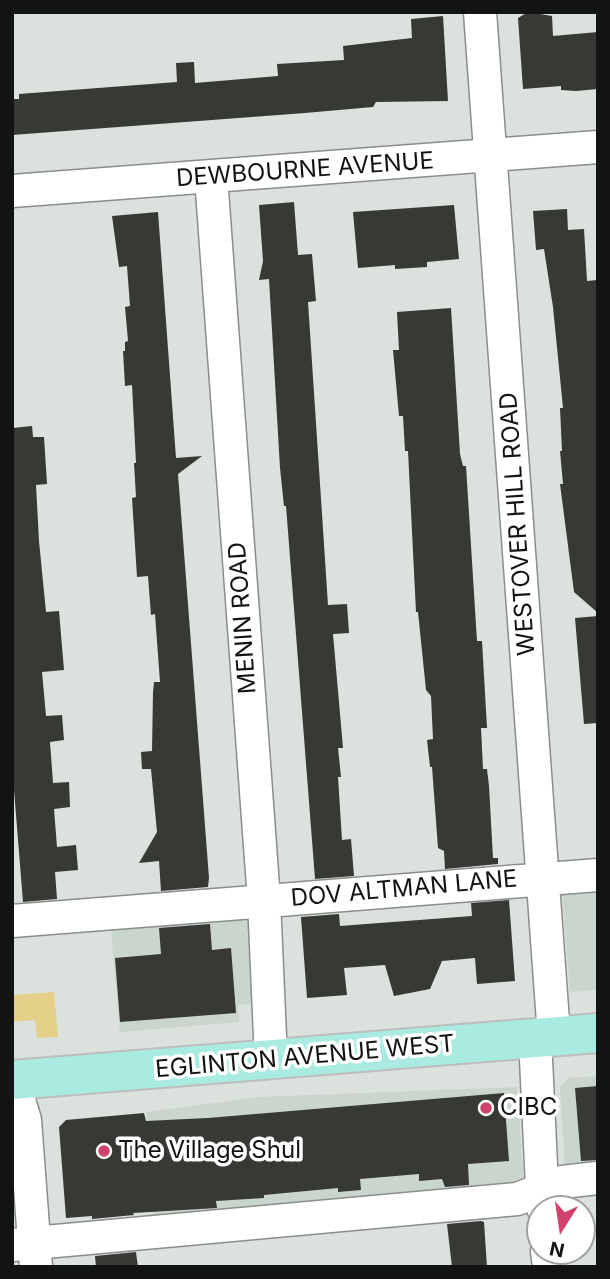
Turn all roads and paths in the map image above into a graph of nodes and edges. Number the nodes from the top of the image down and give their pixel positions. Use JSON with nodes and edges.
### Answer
{"nodes":[{"id":1,"x":480,"y":12,"type":"edge"},
{"id":2,"x":598,"y":147,"type":"edge"},
{"id":3,"x":491,"y":156,"type":"junction"},
{"id":4,"x":211,"y":177,"type":"junction"},
{"id":5,"x":12,"y":191,"type":"edge"},
{"id":6,"x":598,"y":875,"type":"edge"},
{"id":7,"x":543,"y":878,"type":"junction"},
{"id":8,"x":264,"y":900,"type":"junction"},
{"id":9,"x":12,"y":921,"type":"edge"},
{"id":10,"x":598,"y":1033,"type":"edge"},
{"id":11,"x":545,"y":1037,"type":"junction"},
{"id":12,"x":271,"y":1060,"type":"junction"},
{"id":13,"x":12,"y":1080,"type":"edge"},
{"id":14,"x":12,"y":1092,"type":"edge"},
{"id":15,"x":598,"y":1178,"type":"edge"},
{"id":16,"x":543,"y":1195,"type":"edge"},
{"id":17,"x":548,"y":1195,"type":"edge"},
{"id":18,"x":526,"y":1199,"type":"edge"},
{"id":19,"x":27,"y":1251,"type":"edge"}],
"edges":[{"from":1,"to":3,"type":"street","name":"WESTOVER HILL ROAD"},
{"from":2,"to":3,"type":"street","name":"DEWBOURNE AVENUE"},
{"from":3,"to":4,"type":"street","name":"DEWBOURNE AVENUE"},
{"from":3,"to":7,"type":"street","name":"WESTOVER HILL ROAD"},
{"from":4,"to":5,"type":"street","name":"DEWBOURNE AVENUE"},
{"from":4,"to":8,"type":"street","name":"MENIN ROAD"},
{"from":6,"to":7,"type":"street","name":"DOV ALTMAN LANE"},
{"from":7,"to":8,"type":"street","name":"DOV ALTMAN LANE"},
{"from":7,"to":11,"type":"street","name":"WESTOVER HILL ROAD"},
{"from":8,"to":9,"type":"street","name":"DOV ALTMAN LANE"},
{"from":8,"to":12,"type":"street","name":"MENIN ROAD"},
{"from":10,"to":11,"type":"main road","name":"EGLINTON AVENUE WEST"},
{"from":11,"to":12,"type":"main road","name":"EGLINTON AVENUE WEST"},
{"from":11,"to":16,"type":"street","name":"WESTOVER HILL ROAD"},
{"from":12,"to":13,"type":"main road","name":"EGLINTON AVENUE WEST"},
{"from":14,"to":19,"type":"street"},
{"from":15,"to":17,"type":"street"},
{"from":18,"to":19,"type":"street"}]}
